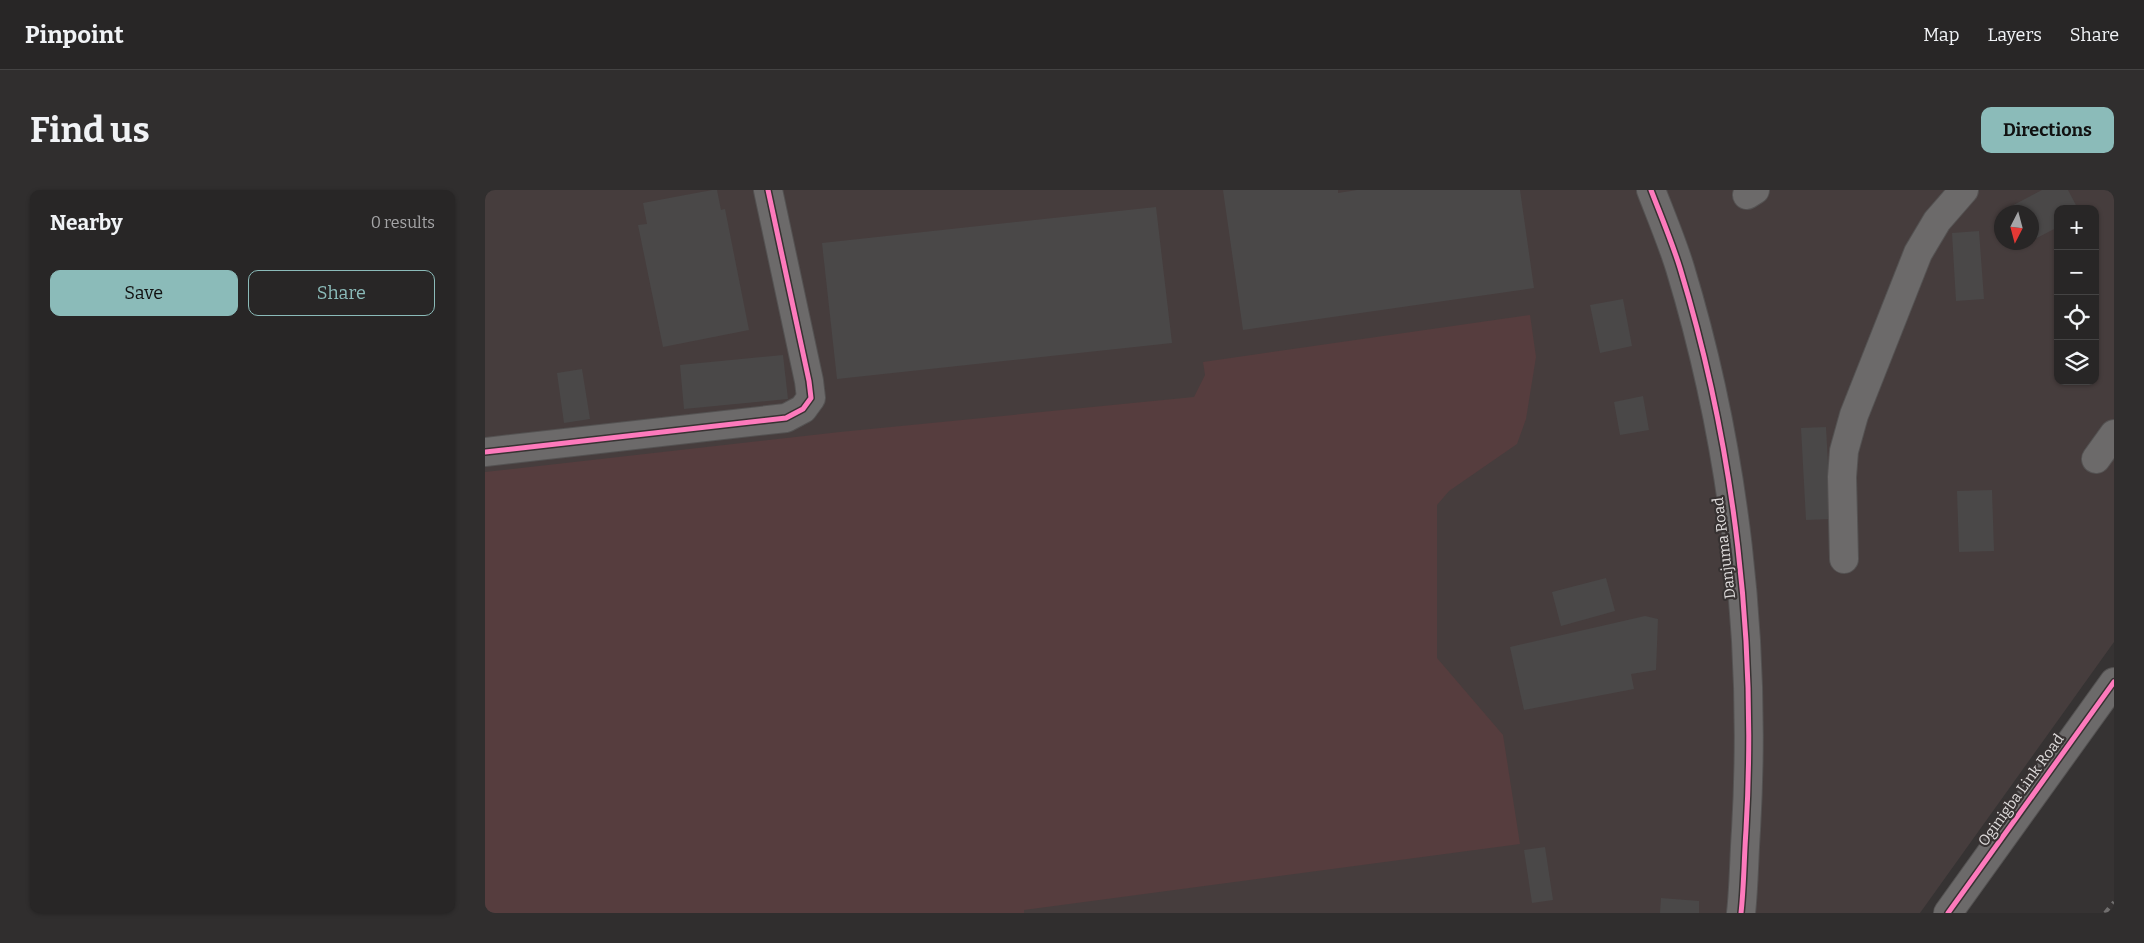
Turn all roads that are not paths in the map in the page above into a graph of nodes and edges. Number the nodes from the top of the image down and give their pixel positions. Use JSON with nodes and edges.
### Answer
{"nodes":[{"id":1,"x":768,"y":190,"type":"edge"},
{"id":2,"x":1651,"y":190,"type":"edge"},
{"id":3,"x":1965,"y":190,"type":"edge"},
{"id":4,"x":2114,"y":434,"type":"edge"},
{"id":5,"x":485,"y":452,"type":"edge"},
{"id":6,"x":2097,"y":459,"type":"dead end"},
{"id":7,"x":1845,"y":559,"type":"dead end"},
{"id":8,"x":2114,"y":682,"type":"edge"},
{"id":9,"x":1741,"y":913,"type":"edge"},
{"id":10,"x":1948,"y":913,"type":"edge"}],
"edges":[{"from":1,"to":5,"type":"street"},
{"from":2,"to":9,"type":"street","name":"Danjuma Road"},
{"from":3,"to":7,"type":"street"},
{"from":4,"to":6,"type":"street"},
{"from":8,"to":10,"type":"street","name":"Oginigba Link Road"}]}
